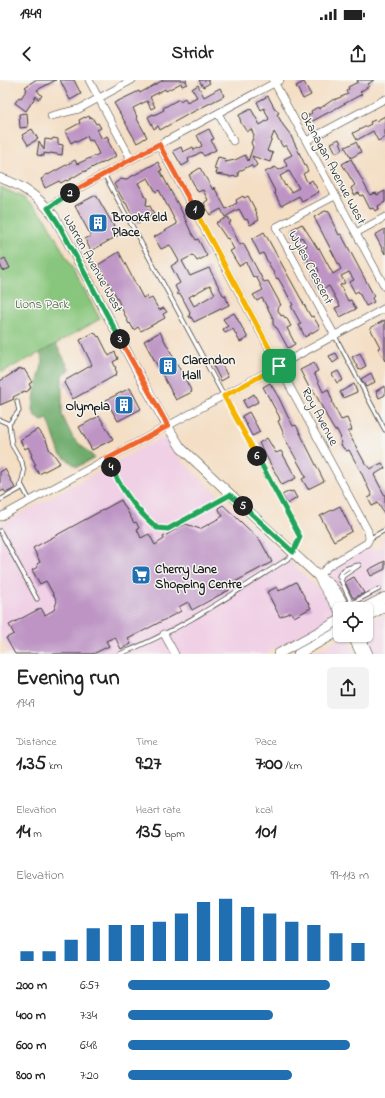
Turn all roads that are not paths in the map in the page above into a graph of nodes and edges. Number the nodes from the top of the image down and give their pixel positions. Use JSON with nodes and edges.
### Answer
{"nodes":[{"id":1,"x":89,"y":80,"type":"edge"},
{"id":2,"x":132,"y":80,"type":"edge"},
{"id":3,"x":276,"y":81,"type":"edge"},
{"id":4,"x":98,"y":98,"type":"junction"},
{"id":5,"x":385,"y":99,"type":"edge"},
{"id":6,"x":218,"y":113,"type":"junction"},
{"id":7,"x":51,"y":116,"type":"dead end"},
{"id":8,"x":233,"y":141,"type":"dead end"},
{"id":9,"x":306,"y":141,"type":"junction"},
{"id":10,"x":159,"y":144,"type":"junction"},
{"id":11,"x":132,"y":159,"type":"junction"},
{"id":12,"x":104,"y":174,"type":"junction"},
{"id":13,"x":0,"y":178,"type":"edge"},
{"id":14,"x":336,"y":196,"type":"junction"},
{"id":15,"x":48,"y":208,"type":"junction"},
{"id":16,"x":385,"y":217,"type":"edge"},
{"id":17,"x":356,"y":233,"type":"junction"},
{"id":18,"x":385,"y":287,"type":"edge"},
{"id":19,"x":385,"y":308,"type":"edge"},
{"id":20,"x":335,"y":336,"type":"junction"},
{"id":21,"x":279,"y":366,"type":"junction"},
{"id":22,"x":224,"y":396,"type":"junction"},
{"id":23,"x":17,"y":401,"type":"dead end"},
{"id":24,"x":0,"y":420,"type":"edge"},
{"id":25,"x":9,"y":424,"type":"junction"},
{"id":26,"x":168,"y":426,"type":"junction"},
{"id":27,"x":385,"y":430,"type":"edge"},
{"id":28,"x":107,"y":459,"type":"junction"},
{"id":29,"x":21,"y":484,"type":"junction"},
{"id":30,"x":230,"y":495,"type":"junction"},
{"id":31,"x":0,"y":500,"type":"edge"},
{"id":32,"x":30,"y":501,"type":"junction"},
{"id":33,"x":0,"y":517,"type":"edge"},
{"id":34,"x":385,"y":530,"type":"edge"},
{"id":35,"x":0,"y":531,"type":"edge"},
{"id":36,"x":369,"y":539,"type":"junction"},
{"id":37,"x":294,"y":553,"type":"junction"},
{"id":38,"x":359,"y":565,"type":"dead end"},
{"id":39,"x":318,"y":576,"type":"junction"},
{"id":40,"x":379,"y":589,"type":"dead end"},
{"id":41,"x":385,"y":597,"type":"edge"},
{"id":42,"x":37,"y":599,"type":"dead end"},
{"id":43,"x":335,"y":602,"type":"edge"},
{"id":44,"x":342,"y":602,"type":"edge"},
{"id":45,"x":373,"y":603,"type":"edge"},
{"id":46,"x":385,"y":607,"type":"edge"},
{"id":47,"x":373,"y":613,"type":"edge"},
{"id":48,"x":333,"y":624,"type":"edge"},
{"id":49,"x":164,"y":634,"type":"junction"},
{"id":50,"x":333,"y":635,"type":"edge"},
{"id":51,"x":355,"y":642,"type":"edge"},
{"id":52,"x":363,"y":642,"type":"edge"},
{"id":53,"x":120,"y":654,"type":"edge"},
{"id":54,"x":175,"y":654,"type":"edge"},
{"id":55,"x":278,"y":654,"type":"edge"},
{"id":56,"x":298,"y":654,"type":"edge"},
{"id":57,"x":361,"y":654,"type":"edge"},
{"id":58,"x":368,"y":654,"type":"edge"}],
"edges":[{"from":1,"to":4,"type":"street"},
{"from":2,"to":4,"type":"street"},
{"from":3,"to":6,"type":"street"},
{"from":3,"to":9,"type":"street","name":"Okanagan Avenue West"},
{"from":4,"to":7,"type":"street"},
{"from":4,"to":11,"type":"street"},
{"from":5,"to":9,"type":"street"},
{"from":6,"to":8,"type":"street"},
{"from":6,"to":10,"type":"street"},
{"from":9,"to":14,"type":"street","name":"Okanagan Avenue West"},
{"from":10,"to":11,"type":"street"},
{"from":10,"to":21,"type":"street","name":"Roy Avenue"},
{"from":11,"to":12,"type":"street"},
{"from":12,"to":15,"type":"street"},
{"from":12,"to":22,"type":"lane"},
{"from":13,"to":15,"type":"street","name":"Warren Avenue West"},
{"from":14,"to":17,"type":"street","name":"Okanagan Avenue West"},
{"from":14,"to":20,"type":"street","name":"Wyles Crescent"},
{"from":15,"to":26,"type":"street","name":"Warren Avenue West"},
{"from":16,"to":17,"type":"street"},
{"from":17,"to":18,"type":"street","name":"Okanagan Avenue West"},
{"from":19,"to":20,"type":"street"},
{"from":20,"to":21,"type":"street"},
{"from":20,"to":27,"type":"lane"},
{"from":21,"to":22,"type":"street"},
{"from":21,"to":36,"type":"street","name":"Roy Avenue"},
{"from":22,"to":26,"type":"street"},
{"from":22,"to":37,"type":"lane"},
{"from":23,"to":25,"type":"lane"},
{"from":24,"to":25,"type":"lane"},
{"from":25,"to":29,"type":"lane"},
{"from":26,"to":28,"type":"street"},
{"from":26,"to":30,"type":"street","name":"Warren Avenue West"},
{"from":28,"to":30,"type":"lane"},
{"from":28,"to":32,"type":"street"},
{"from":29,"to":31,"type":"lane"},
{"from":29,"to":32,"type":"lane"},
{"from":30,"to":37,"type":"street","name":"Warren Avenue West"},
{"from":32,"to":33,"type":"street"},
{"from":34,"to":36,"type":"lane"},
{"from":35,"to":42,"type":"lane"},
{"from":36,"to":39,"type":"street"},
{"from":37,"to":39,"type":"street","name":"Warren Avenue West"},
{"from":37,"to":49,"type":"lane"},
{"from":38,"to":40,"type":"lane"},
{"from":39,"to":43,"type":"street","name":"Warren Avenue West"},
{"from":39,"to":44,"type":"street","name":"Warren Avenue West"},
{"from":41,"to":45,"type":"street"},
{"from":46,"to":47,"type":"street"},
{"from":48,"to":55,"type":"street"},
{"from":49,"to":53,"type":"lane"},
{"from":49,"to":54,"type":"street"},
{"from":50,"to":56,"type":"street"},
{"from":51,"to":57,"type":"street"},
{"from":52,"to":58,"type":"street"}]}
